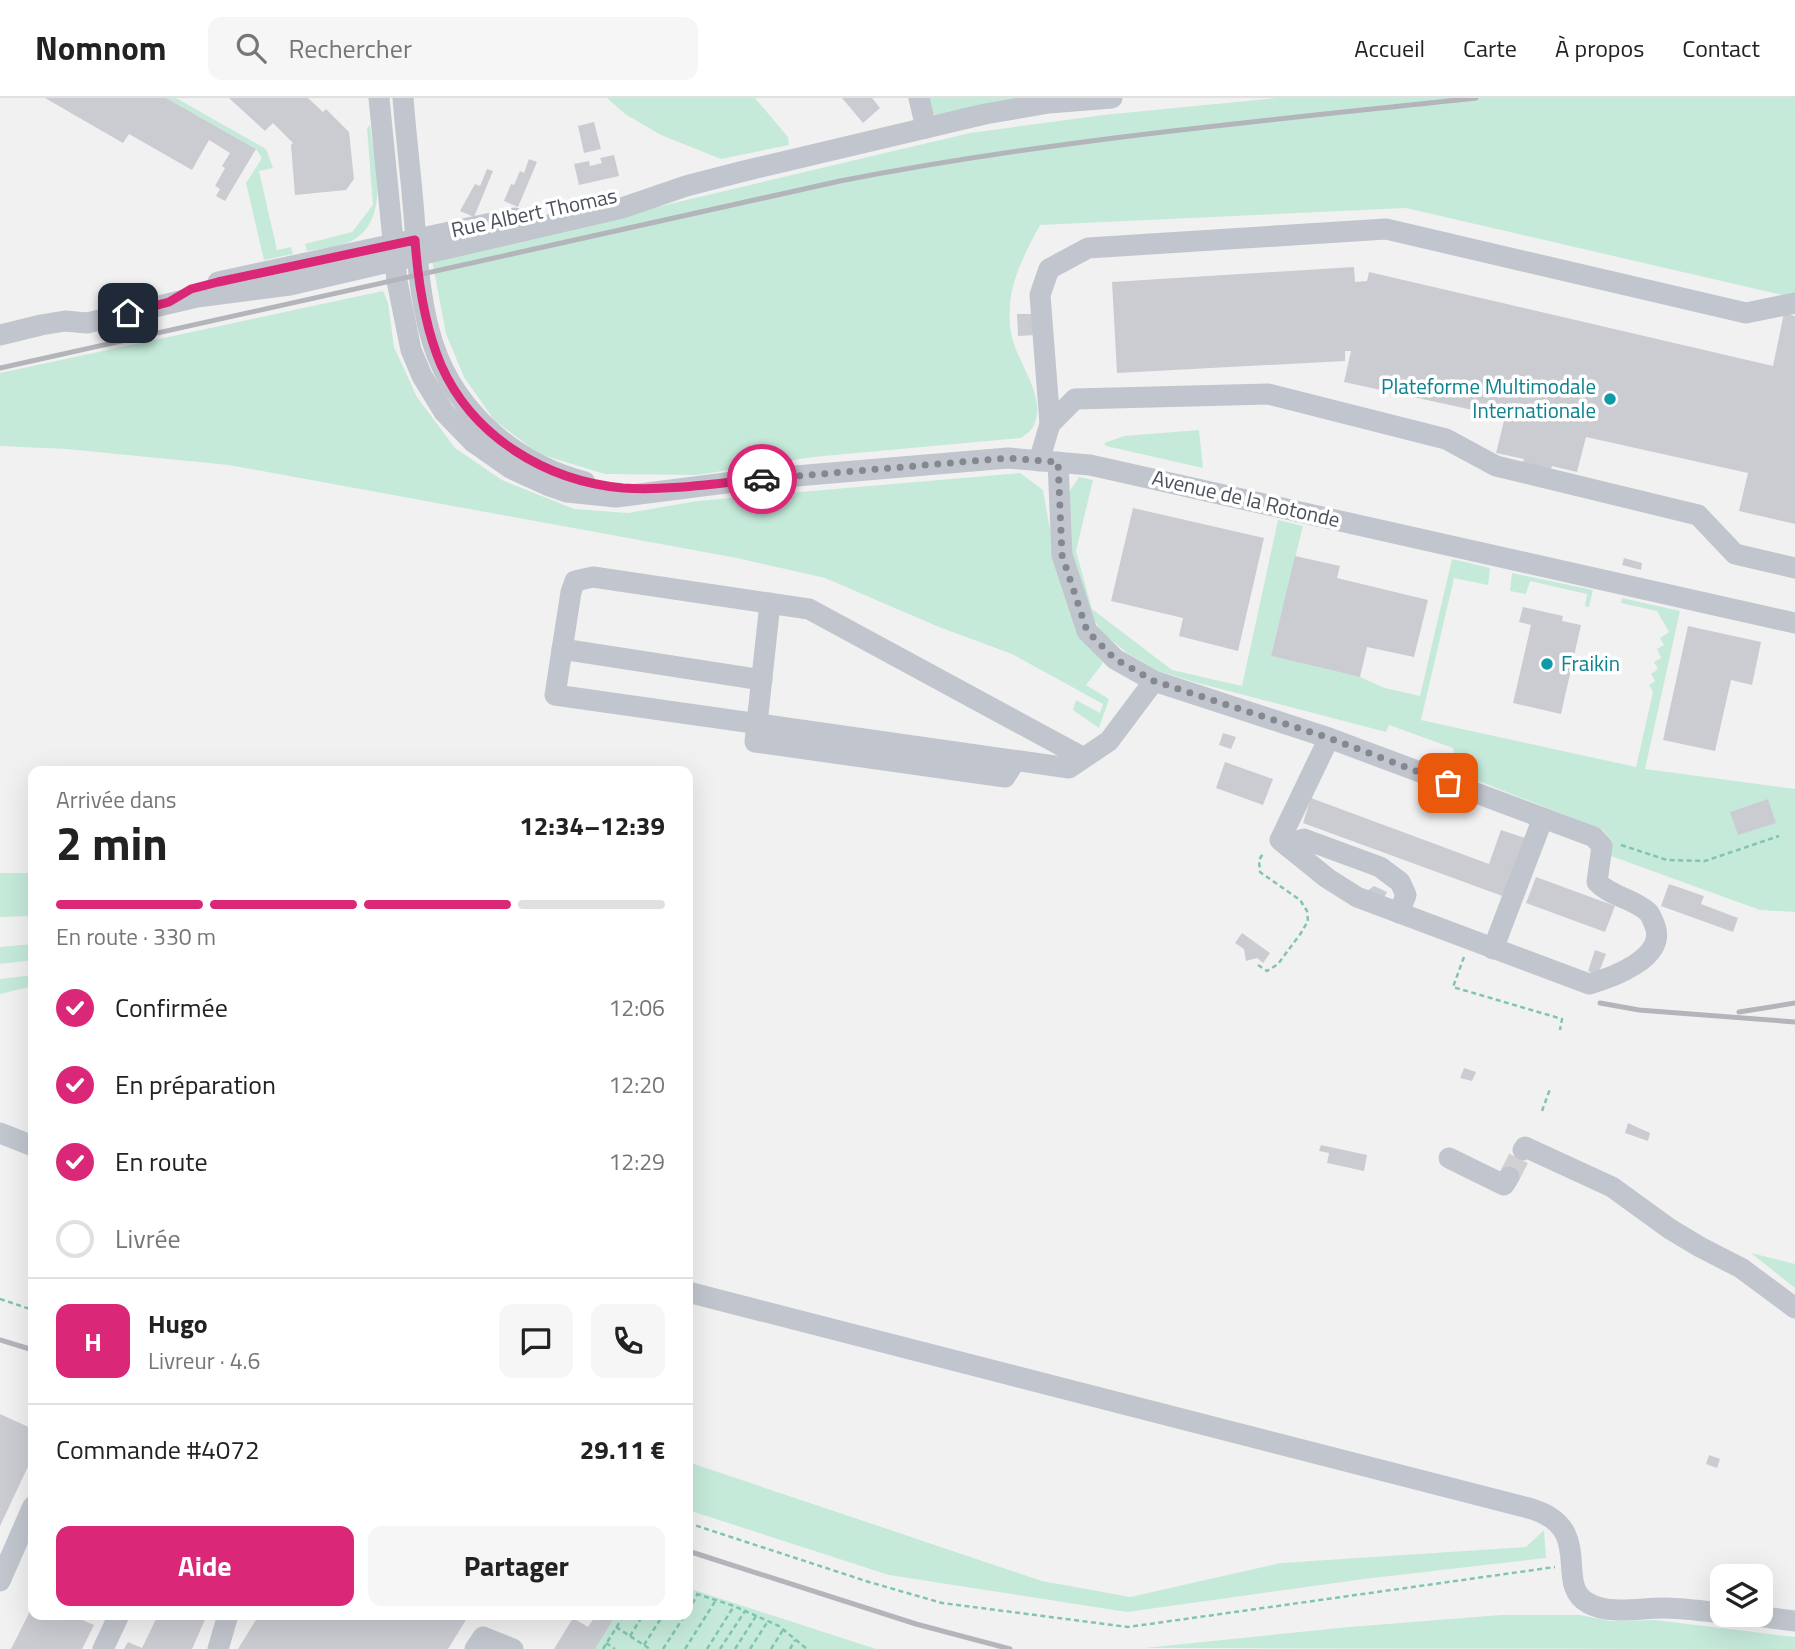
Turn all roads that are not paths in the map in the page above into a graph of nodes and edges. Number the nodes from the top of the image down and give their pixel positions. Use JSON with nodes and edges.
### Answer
{"nodes":[{"id":1,"x":403,"y":98,"type":"edge"},
{"id":2,"x":919,"y":98,"type":"edge"},
{"id":3,"x":1112,"y":98,"type":"edge"},
{"id":4,"x":376,"y":101,"type":"edge"},
{"id":5,"x":926,"y":128,"type":"junction"},
{"id":6,"x":406,"y":132,"type":"junction"},
{"id":7,"x":405,"y":250,"type":"junction"},
{"id":8,"x":1795,"y":303,"type":"edge"},
{"id":9,"x":0,"y":335,"type":"edge"},
{"id":10,"x":1050,"y":424,"type":"junction"},
{"id":11,"x":1048,"y":461,"type":"junction"},
{"id":12,"x":1795,"y":568,"type":"edge"},
{"id":13,"x":770,"y":603,"type":"junction"},
{"id":14,"x":1795,"y":623,"type":"edge"},
{"id":15,"x":562,"y":649,"type":"junction"},
{"id":16,"x":762,"y":680,"type":"junction"},
{"id":17,"x":1154,"y":681,"type":"junction"},
{"id":18,"x":757,"y":724,"type":"junction"},
{"id":19,"x":1329,"y":738,"type":"junction"},
{"id":20,"x":1084,"y":758,"type":"junction"},
{"id":21,"x":1544,"y":818,"type":"junction"},
{"id":22,"x":1283,"y":842,"type":"junction"},
{"id":23,"x":1399,"y":913,"type":"junction"},
{"id":24,"x":1493,"y":949,"type":"junction"},
{"id":25,"x":0,"y":1133,"type":"edge"},
{"id":26,"x":28,"y":1144,"type":"edge"},
{"id":27,"x":1523,"y":1150,"type":"dead end"},
{"id":28,"x":1449,"y":1158,"type":"dead end"},
{"id":29,"x":1509,"y":1177,"type":"dead end"},
{"id":30,"x":693,"y":1293,"type":"edge"},
{"id":31,"x":1795,"y":1308,"type":"edge"},
{"id":32,"x":28,"y":1519,"type":"edge"},
{"id":33,"x":0,"y":1581,"type":"edge"},
{"id":34,"x":1710,"y":1612,"type":"edge"},
{"id":35,"x":1773,"y":1618,"type":"edge"},
{"id":36,"x":117,"y":1620,"type":"edge"},
{"id":37,"x":227,"y":1620,"type":"edge"},
{"id":38,"x":1795,"y":1621,"type":"edge"},
{"id":39,"x":103,"y":1649,"type":"edge"},
{"id":40,"x":218,"y":1649,"type":"edge"},
{"id":41,"x":475,"y":1649,"type":"edge"},
{"id":42,"x":513,"y":1649,"type":"edge"}],
"edges":[{"from":1,"to":6,"type":"street"},
{"from":2,"to":5,"type":"street"},
{"from":3,"to":5,"type":"street","name":"Rue Albert Thomas"},
{"from":4,"to":6,"type":"street"},
{"from":4,"to":7,"type":"street"},
{"from":5,"to":7,"type":"street","name":"Rue Albert Thomas"},
{"from":6,"to":7,"type":"street"},
{"from":7,"to":9,"type":"street","name":"Rue Albert Thomas"},
{"from":7,"to":11,"type":"street","name":"Avenue de la Rotonde"},
{"from":8,"to":10,"type":"street"},
{"from":10,"to":11,"type":"street"},
{"from":10,"to":12,"type":"street"},
{"from":11,"to":14,"type":"street","name":"Avenue de la Rotonde"},
{"from":11,"to":17,"type":"street"},
{"from":13,"to":15,"type":"street"},
{"from":13,"to":16,"type":"street"},
{"from":13,"to":20,"type":"street"},
{"from":15,"to":16,"type":"street"},
{"from":15,"to":18,"type":"street"},
{"from":16,"to":18,"type":"street"},
{"from":17,"to":19,"type":"street"},
{"from":17,"to":20,"type":"street"},
{"from":18,"to":20,"type":"street"},
{"from":19,"to":21,"type":"street"},
{"from":19,"to":22,"type":"street"},
{"from":21,"to":24,"type":"street"},
{"from":21,"to":24,"type":"street"},
{"from":22,"to":23,"type":"street"},
{"from":22,"to":23,"type":"street"},
{"from":23,"to":24,"type":"street"},
{"from":25,"to":26,"type":"street"},
{"from":27,"to":31,"type":"street"},
{"from":28,"to":29,"type":"street"},
{"from":30,"to":34,"type":"street"},
{"from":32,"to":33,"type":"street"},
{"from":35,"to":38,"type":"street"},
{"from":36,"to":39,"type":"street"},
{"from":37,"to":40,"type":"street"},
{"from":41,"to":42,"type":"street"}]}
